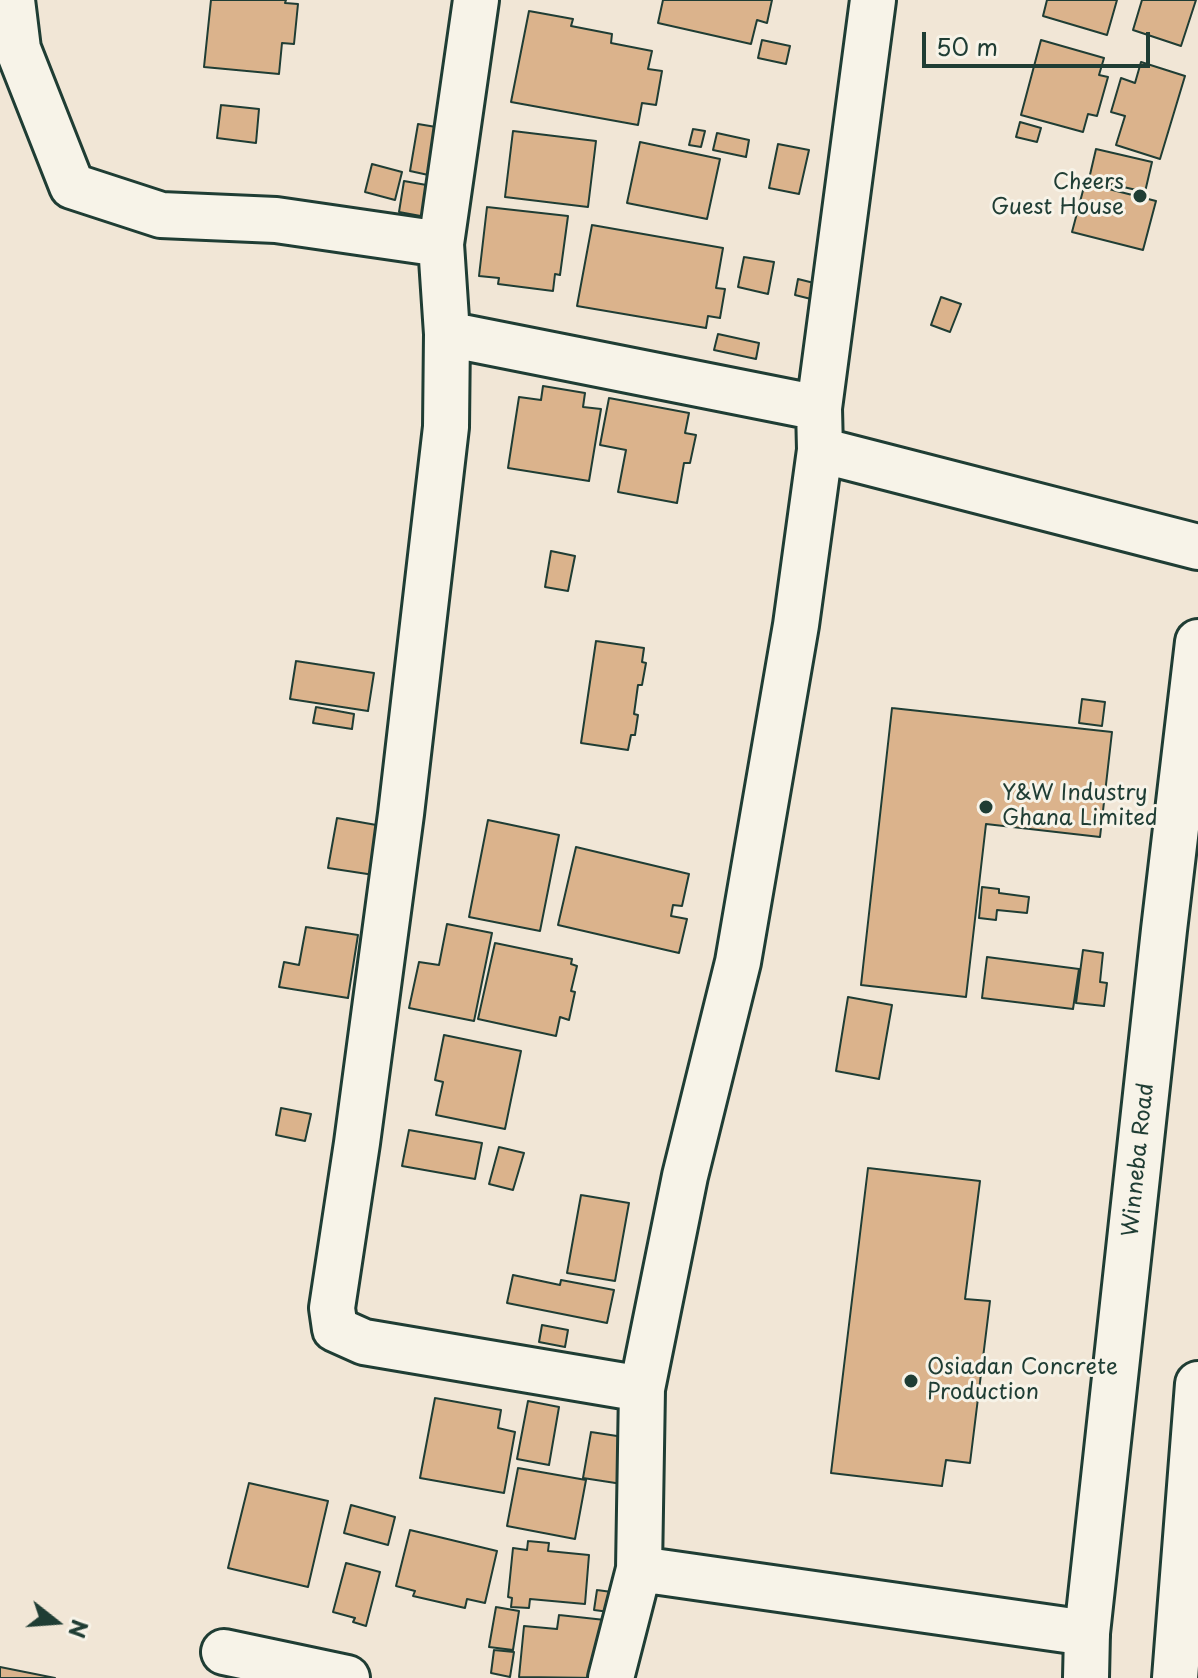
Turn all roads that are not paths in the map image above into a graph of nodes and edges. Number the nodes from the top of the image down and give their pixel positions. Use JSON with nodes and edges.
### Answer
{"nodes":[{"id":1,"x":12,"y":0,"type":"edge"},
{"id":2,"x":476,"y":0,"type":"edge"},
{"id":3,"x":873,"y":0,"type":"edge"},
{"id":4,"x":441,"y":244,"type":"junction"},
{"id":5,"x":447,"y":334,"type":"junction"},
{"id":6,"x":820,"y":429,"type":"junction"},
{"id":7,"x":1198,"y":547,"type":"edge"},
{"id":8,"x":1198,"y":642,"type":"edge"},
{"id":9,"x":1198,"y":1384,"type":"edge"},
{"id":10,"x":642,"y":1389,"type":"junction"},
{"id":11,"x":639,"y":1569,"type":"junction"},
{"id":12,"x":1087,"y":1633,"type":"junction"},
{"id":13,"x":224,"y":1652,"type":"dead end"},
{"id":14,"x":347,"y":1678,"type":"edge"},
{"id":15,"x":611,"y":1678,"type":"edge"},
{"id":16,"x":1086,"y":1678,"type":"edge"},
{"id":17,"x":1175,"y":1678,"type":"edge"}],
"edges":[{"from":1,"to":4,"type":"main road"},
{"from":2,"to":4,"type":"main road"},
{"from":3,"to":6,"type":"main road"},
{"from":4,"to":5,"type":"main road"},
{"from":5,"to":6,"type":"main road"},
{"from":5,"to":10,"type":"main road"},
{"from":6,"to":7,"type":"main road"},
{"from":6,"to":10,"type":"main road"},
{"from":8,"to":12,"type":"main road","name":"Winneba Road"},
{"from":9,"to":17,"type":"main road"},
{"from":10,"to":11,"type":"main road"},
{"from":11,"to":12,"type":"main road"},
{"from":11,"to":15,"type":"main road"},
{"from":12,"to":16,"type":"main road","name":"Winneba Road"},
{"from":13,"to":14,"type":"main road"}]}
